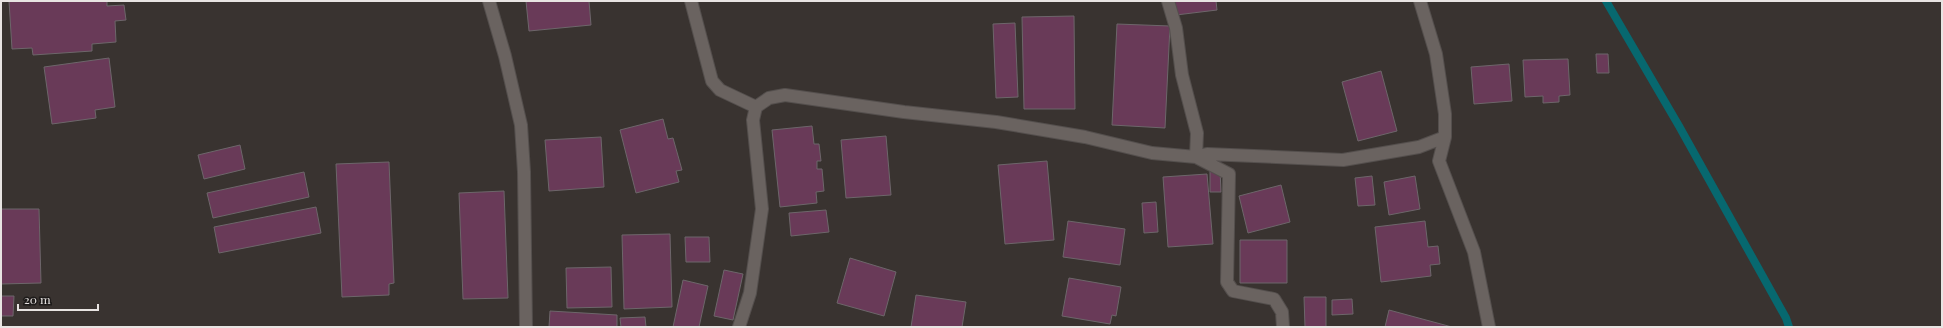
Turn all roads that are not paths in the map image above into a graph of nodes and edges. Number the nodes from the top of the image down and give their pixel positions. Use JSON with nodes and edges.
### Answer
{"nodes":[{"id":1,"x":489,"y":1,"type":"edge"},
{"id":2,"x":691,"y":1,"type":"edge"},
{"id":3,"x":1168,"y":1,"type":"edge"},
{"id":4,"x":1420,"y":1,"type":"edge"},
{"id":5,"x":756,"y":106,"type":"junction"},
{"id":6,"x":1445,"y":137,"type":"junction"},
{"id":7,"x":1196,"y":157,"type":"junction"},
{"id":8,"x":526,"y":327,"type":"edge"},
{"id":9,"x":739,"y":327,"type":"edge"},
{"id":10,"x":1283,"y":327,"type":"edge"},
{"id":11,"x":1489,"y":327,"type":"edge"}],
"edges":[{"from":1,"to":8,"type":"street"},
{"from":2,"to":5,"type":"street"},
{"from":3,"to":7,"type":"street"},
{"from":4,"to":6,"type":"street"},
{"from":5,"to":7,"type":"street"},
{"from":5,"to":9,"type":"street"},
{"from":6,"to":7,"type":"street"},
{"from":6,"to":11,"type":"street"},
{"from":7,"to":10,"type":"street"}]}
